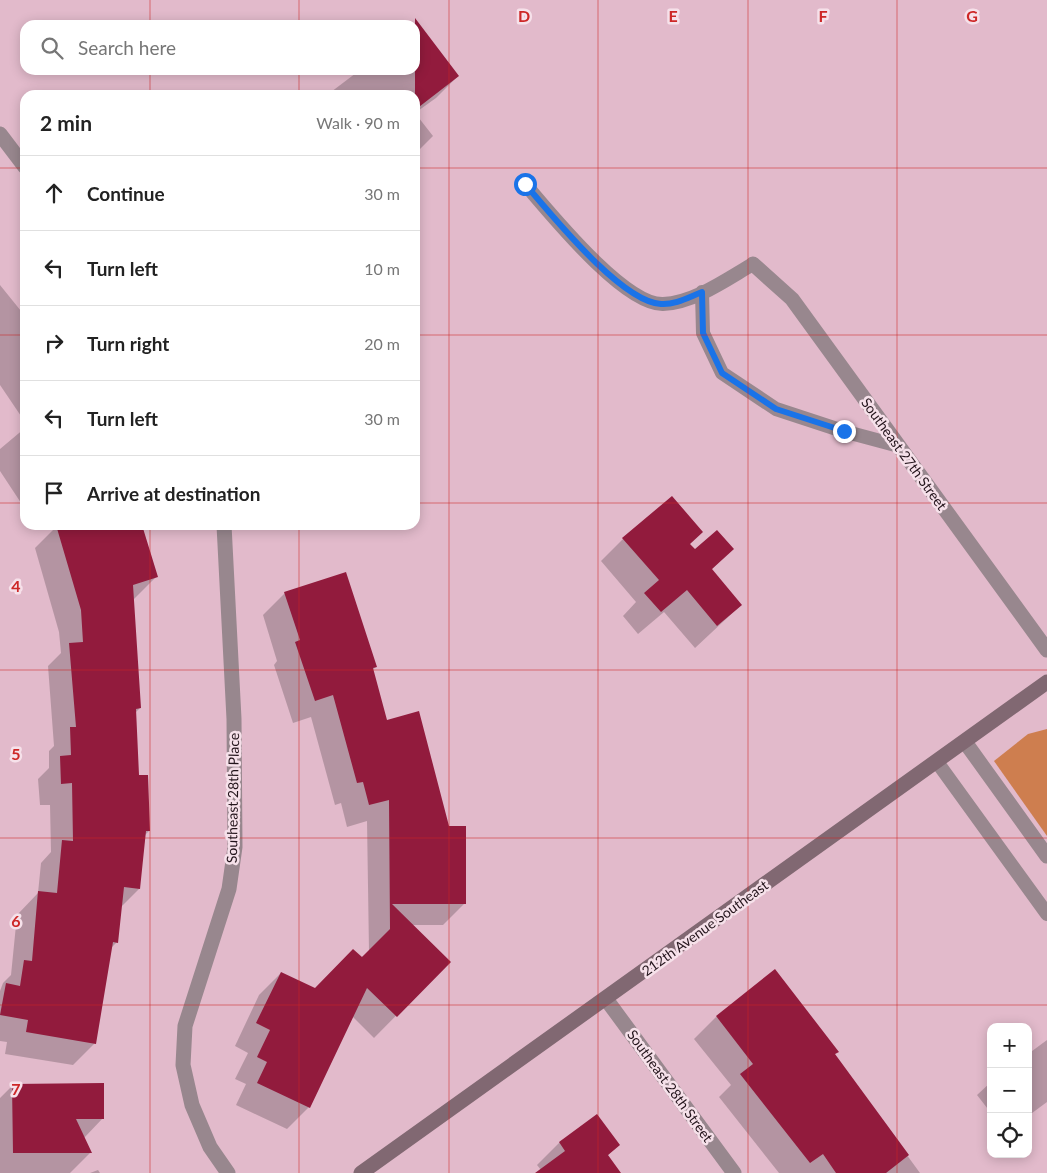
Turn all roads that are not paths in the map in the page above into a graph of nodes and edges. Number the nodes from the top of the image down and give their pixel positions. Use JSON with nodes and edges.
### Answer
{"nodes":[{"id":1,"x":0,"y":134,"type":"edge"},
{"id":2,"x":20,"y":160,"type":"edge"},
{"id":3,"x":525,"y":184,"type":"dead end"},
{"id":4,"x":753,"y":264,"type":"joint"},
{"id":5,"x":702,"y":292,"type":"junction"},
{"id":6,"x":899,"y":446,"type":"junction"},
{"id":7,"x":224,"y":530,"type":"edge"},
{"id":8,"x":1047,"y":650,"type":"edge"},
{"id":9,"x":1047,"y":682,"type":"edge"},
{"id":10,"x":965,"y":742,"type":"junction"},
{"id":11,"x":937,"y":762,"type":"junction"},
{"id":12,"x":1047,"y":856,"type":"edge"},
{"id":13,"x":1047,"y":914,"type":"edge"},
{"id":14,"x":606,"y":999,"type":"junction"},
{"id":15,"x":228,"y":1173,"type":"edge"},
{"id":16,"x":361,"y":1173,"type":"edge"},
{"id":17,"x":734,"y":1173,"type":"edge"}],
"edges":[{"from":1,"to":2,"type":"street"},
{"from":3,"to":5,"type":"lane"},
{"from":4,"to":5,"type":"lane"},
{"from":4,"to":6,"type":"street","name":"Southeast 27th Street"},
{"from":5,"to":6,"type":"lane"},
{"from":6,"to":8,"type":"street","name":"Southeast 27th Street"},
{"from":7,"to":15,"type":"street","name":"Southeast 28th Place"},
{"from":9,"to":10,"type":"street","name":"212th Avenue Southeast"},
{"from":10,"to":11,"type":"street","name":"212th Avenue Southeast"},
{"from":10,"to":12,"type":"street"},
{"from":11,"to":13,"type":"lane"},
{"from":11,"to":14,"type":"street","name":"212th Avenue Southeast"},
{"from":14,"to":16,"type":"street","name":"212th Avenue Southeast"},
{"from":14,"to":17,"type":"street","name":"Southeast 28th Street"}]}
